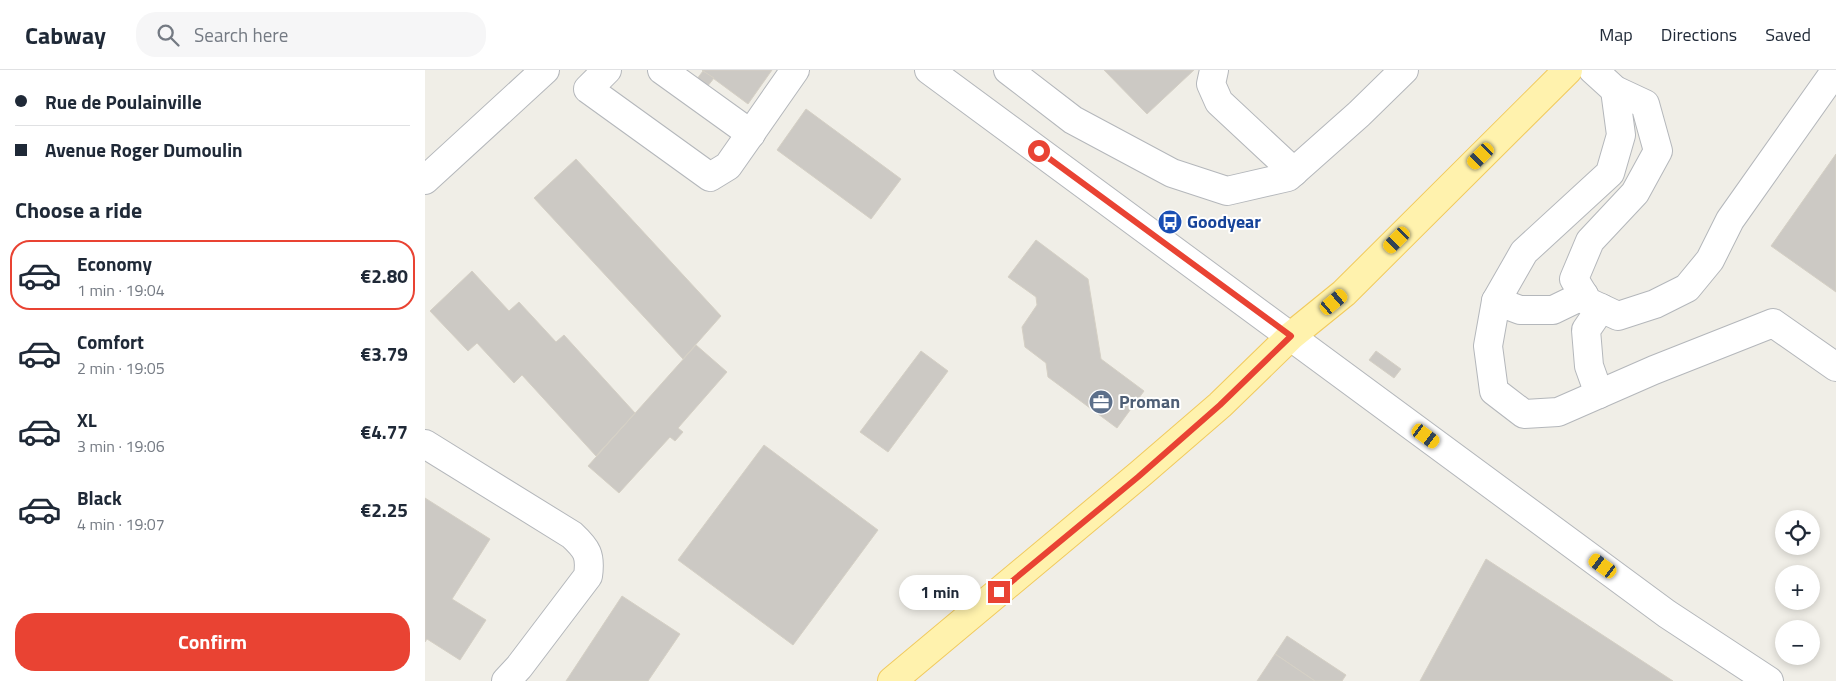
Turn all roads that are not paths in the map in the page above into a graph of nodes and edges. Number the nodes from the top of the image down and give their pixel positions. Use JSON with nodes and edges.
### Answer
{"nodes":[{"id":1,"x":545,"y":70,"type":"edge"},
{"id":2,"x":607,"y":70,"type":"edge"},
{"id":3,"x":662,"y":70,"type":"edge"},
{"id":4,"x":795,"y":70,"type":"edge"},
{"id":5,"x":929,"y":70,"type":"edge"},
{"id":6,"x":1008,"y":70,"type":"edge"},
{"id":7,"x":1214,"y":70,"type":"edge"},
{"id":8,"x":1404,"y":70,"type":"edge"},
{"id":9,"x":1593,"y":70,"type":"edge"},
{"id":10,"x":1836,"y":70,"type":"edge"},
{"id":11,"x":1557,"y":74,"type":"edge"},
{"id":12,"x":1615,"y":90,"type":"junction"},
{"id":13,"x":751,"y":134,"type":"junction"},
{"id":14,"x":1294,"y":172,"type":"junction"},
{"id":15,"x":425,"y":180,"type":"edge"},
{"id":16,"x":1496,"y":301,"type":"junction"},
{"id":17,"x":1592,"y":302,"type":"junction"},
{"id":18,"x":1291,"y":336,"type":"junction"},
{"id":19,"x":1836,"y":367,"type":"edge"},
{"id":20,"x":1599,"y":394,"type":"junction"},
{"id":21,"x":425,"y":444,"type":"edge"},
{"id":22,"x":505,"y":681,"type":"edge"},
{"id":23,"x":892,"y":681,"type":"edge"},
{"id":24,"x":1769,"y":681,"type":"edge"}],
"edges":[{"from":1,"to":15,"type":"street"},
{"from":2,"to":13,"type":"street"},
{"from":3,"to":13,"type":"street"},
{"from":4,"to":13,"type":"street"},
{"from":5,"to":18,"type":"street"},
{"from":6,"to":14,"type":"street"},
{"from":7,"to":14,"type":"street"},
{"from":8,"to":14,"type":"street"},
{"from":9,"to":12,"type":"street"},
{"from":10,"to":17,"type":"street"},
{"from":11,"to":18,"type":"main road"},
{"from":12,"to":16,"type":"street"},
{"from":12,"to":17,"type":"street"},
{"from":16,"to":17,"type":"street"},
{"from":16,"to":20,"type":"street"},
{"from":17,"to":20,"type":"street"},
{"from":18,"to":23,"type":"main road"},
{"from":18,"to":24,"type":"street"},
{"from":19,"to":20,"type":"street"},
{"from":21,"to":22,"type":"street"}]}
